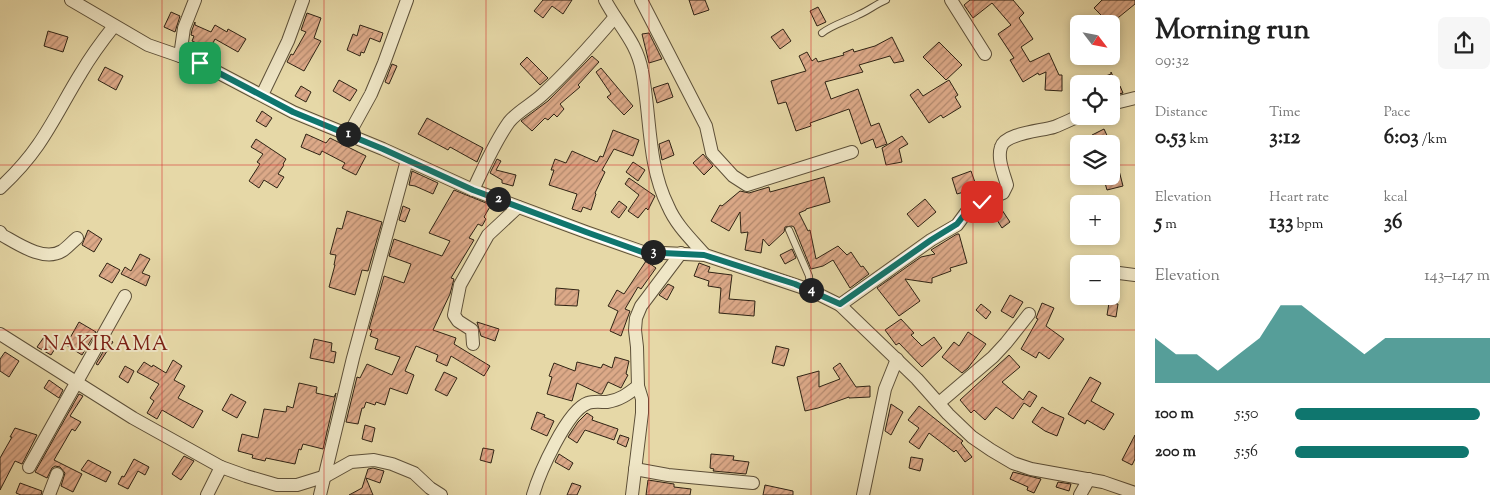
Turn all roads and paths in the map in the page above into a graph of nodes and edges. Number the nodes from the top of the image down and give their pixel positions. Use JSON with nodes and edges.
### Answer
{"nodes":[{"id":1,"x":71,"y":0,"type":"edge"},
{"id":2,"x":194,"y":0,"type":"edge"},
{"id":3,"x":303,"y":0,"type":"edge"},
{"id":4,"x":407,"y":0,"type":"edge"},
{"id":5,"x":605,"y":0,"type":"edge"},
{"id":6,"x":642,"y":0,"type":"edge"},
{"id":7,"x":886,"y":0,"type":"edge"},
{"id":8,"x":951,"y":0,"type":"edge"},
{"id":9,"x":615,"y":17,"type":"junction"},
{"id":10,"x":114,"y":26,"type":"junction"},
{"id":11,"x":822,"y":33,"type":"dead end"},
{"id":12,"x":985,"y":54,"type":"dead end"},
{"id":13,"x":180,"y":56,"type":"junction"},
{"id":14,"x":262,"y":95,"type":"junction"},
{"id":15,"x":1135,"y":98,"type":"edge"},
{"id":16,"x":1120,"y":102,"type":"edge"},
{"id":17,"x":1070,"y":120,"type":"edge"},
{"id":18,"x":348,"y":134,"type":"junction"},
{"id":19,"x":852,"y":152,"type":"dead end"},
{"id":20,"x":407,"y":160,"type":"junction"},
{"id":21,"x":0,"y":188,"type":"edge"},
{"id":22,"x":473,"y":190,"type":"junction"},
{"id":23,"x":518,"y":207,"type":"junction"},
{"id":24,"x":789,"y":230,"type":"dead end"},
{"id":25,"x":0,"y":232,"type":"edge"},
{"id":26,"x":77,"y":238,"type":"dead end"},
{"id":27,"x":681,"y":253,"type":"junction"},
{"id":28,"x":704,"y":255,"type":"junction"},
{"id":29,"x":1120,"y":273,"type":"edge"},
{"id":30,"x":1135,"y":275,"type":"edge"},
{"id":31,"x":810,"y":290,"type":"junction"},
{"id":32,"x":125,"y":296,"type":"dead end"},
{"id":33,"x":840,"y":304,"type":"junction"},
{"id":34,"x":1029,"y":314,"type":"dead end"},
{"id":35,"x":0,"y":334,"type":"edge"},
{"id":36,"x":473,"y":344,"type":"dead end"},
{"id":37,"x":897,"y":359,"type":"junction"},
{"id":38,"x":75,"y":383,"type":"junction"},
{"id":39,"x":638,"y":386,"type":"junction"},
{"id":40,"x":939,"y":403,"type":"junction"},
{"id":41,"x":221,"y":466,"type":"junction"},
{"id":42,"x":29,"y":467,"type":"dead end"},
{"id":43,"x":635,"y":469,"type":"junction"},
{"id":44,"x":57,"y":474,"type":"dead end"},
{"id":45,"x":326,"y":476,"type":"junction"},
{"id":46,"x":1088,"y":479,"type":"junction"},
{"id":47,"x":752,"y":483,"type":"dead end"},
{"id":48,"x":1135,"y":493,"type":"edge"},
{"id":49,"x":49,"y":495,"type":"edge"},
{"id":50,"x":207,"y":495,"type":"edge"},
{"id":51,"x":320,"y":495,"type":"edge"},
{"id":52,"x":441,"y":495,"type":"edge"},
{"id":53,"x":533,"y":495,"type":"edge"},
{"id":54,"x":632,"y":495,"type":"edge"},
{"id":55,"x":863,"y":495,"type":"edge"},
{"id":56,"x":1080,"y":495,"type":"edge"}],
"edges":[{"from":1,"to":10,"type":"street"},
{"from":2,"to":13,"type":"street"},
{"from":3,"to":14,"type":"street"},
{"from":4,"to":18,"type":"street"},
{"from":5,"to":9,"type":"street"},
{"from":6,"to":19,"type":"street"},
{"from":7,"to":11,"type":"lane"},
{"from":8,"to":12,"type":"street"},
{"from":9,"to":22,"type":"street"},
{"from":9,"to":28,"type":"street"},
{"from":10,"to":13,"type":"street"},
{"from":10,"to":21,"type":"street"},
{"from":13,"to":14,"type":"street"},
{"from":14,"to":18,"type":"street"},
{"from":15,"to":16,"type":"street"},
{"from":17,"to":33,"type":"street"},
{"from":18,"to":20,"type":"street"},
{"from":20,"to":22,"type":"street"},
{"from":20,"to":45,"type":"street"},
{"from":22,"to":23,"type":"street"},
{"from":23,"to":27,"type":"street"},
{"from":23,"to":36,"type":"street"},
{"from":24,"to":31,"type":"lane"},
{"from":25,"to":26,"type":"street"},
{"from":27,"to":28,"type":"street"},
{"from":27,"to":39,"type":"street"},
{"from":28,"to":31,"type":"street"},
{"from":29,"to":30,"type":"street"},
{"from":31,"to":33,"type":"street"},
{"from":32,"to":38,"type":"street"},
{"from":33,"to":37,"type":"street"},
{"from":34,"to":40,"type":"street"},
{"from":35,"to":38,"type":"street"},
{"from":37,"to":40,"type":"street"},
{"from":37,"to":55,"type":"street"},
{"from":38,"to":41,"type":"street"},
{"from":38,"to":42,"type":"street"},
{"from":39,"to":43,"type":"street"},
{"from":39,"to":53,"type":"street"},
{"from":40,"to":46,"type":"street"},
{"from":41,"to":45,"type":"street"},
{"from":41,"to":50,"type":"street"},
{"from":43,"to":47,"type":"street"},
{"from":43,"to":54,"type":"street"},
{"from":44,"to":49,"type":"street"},
{"from":45,"to":51,"type":"street"},
{"from":45,"to":52,"type":"street"},
{"from":46,"to":48,"type":"street"},
{"from":46,"to":56,"type":"street"}]}
